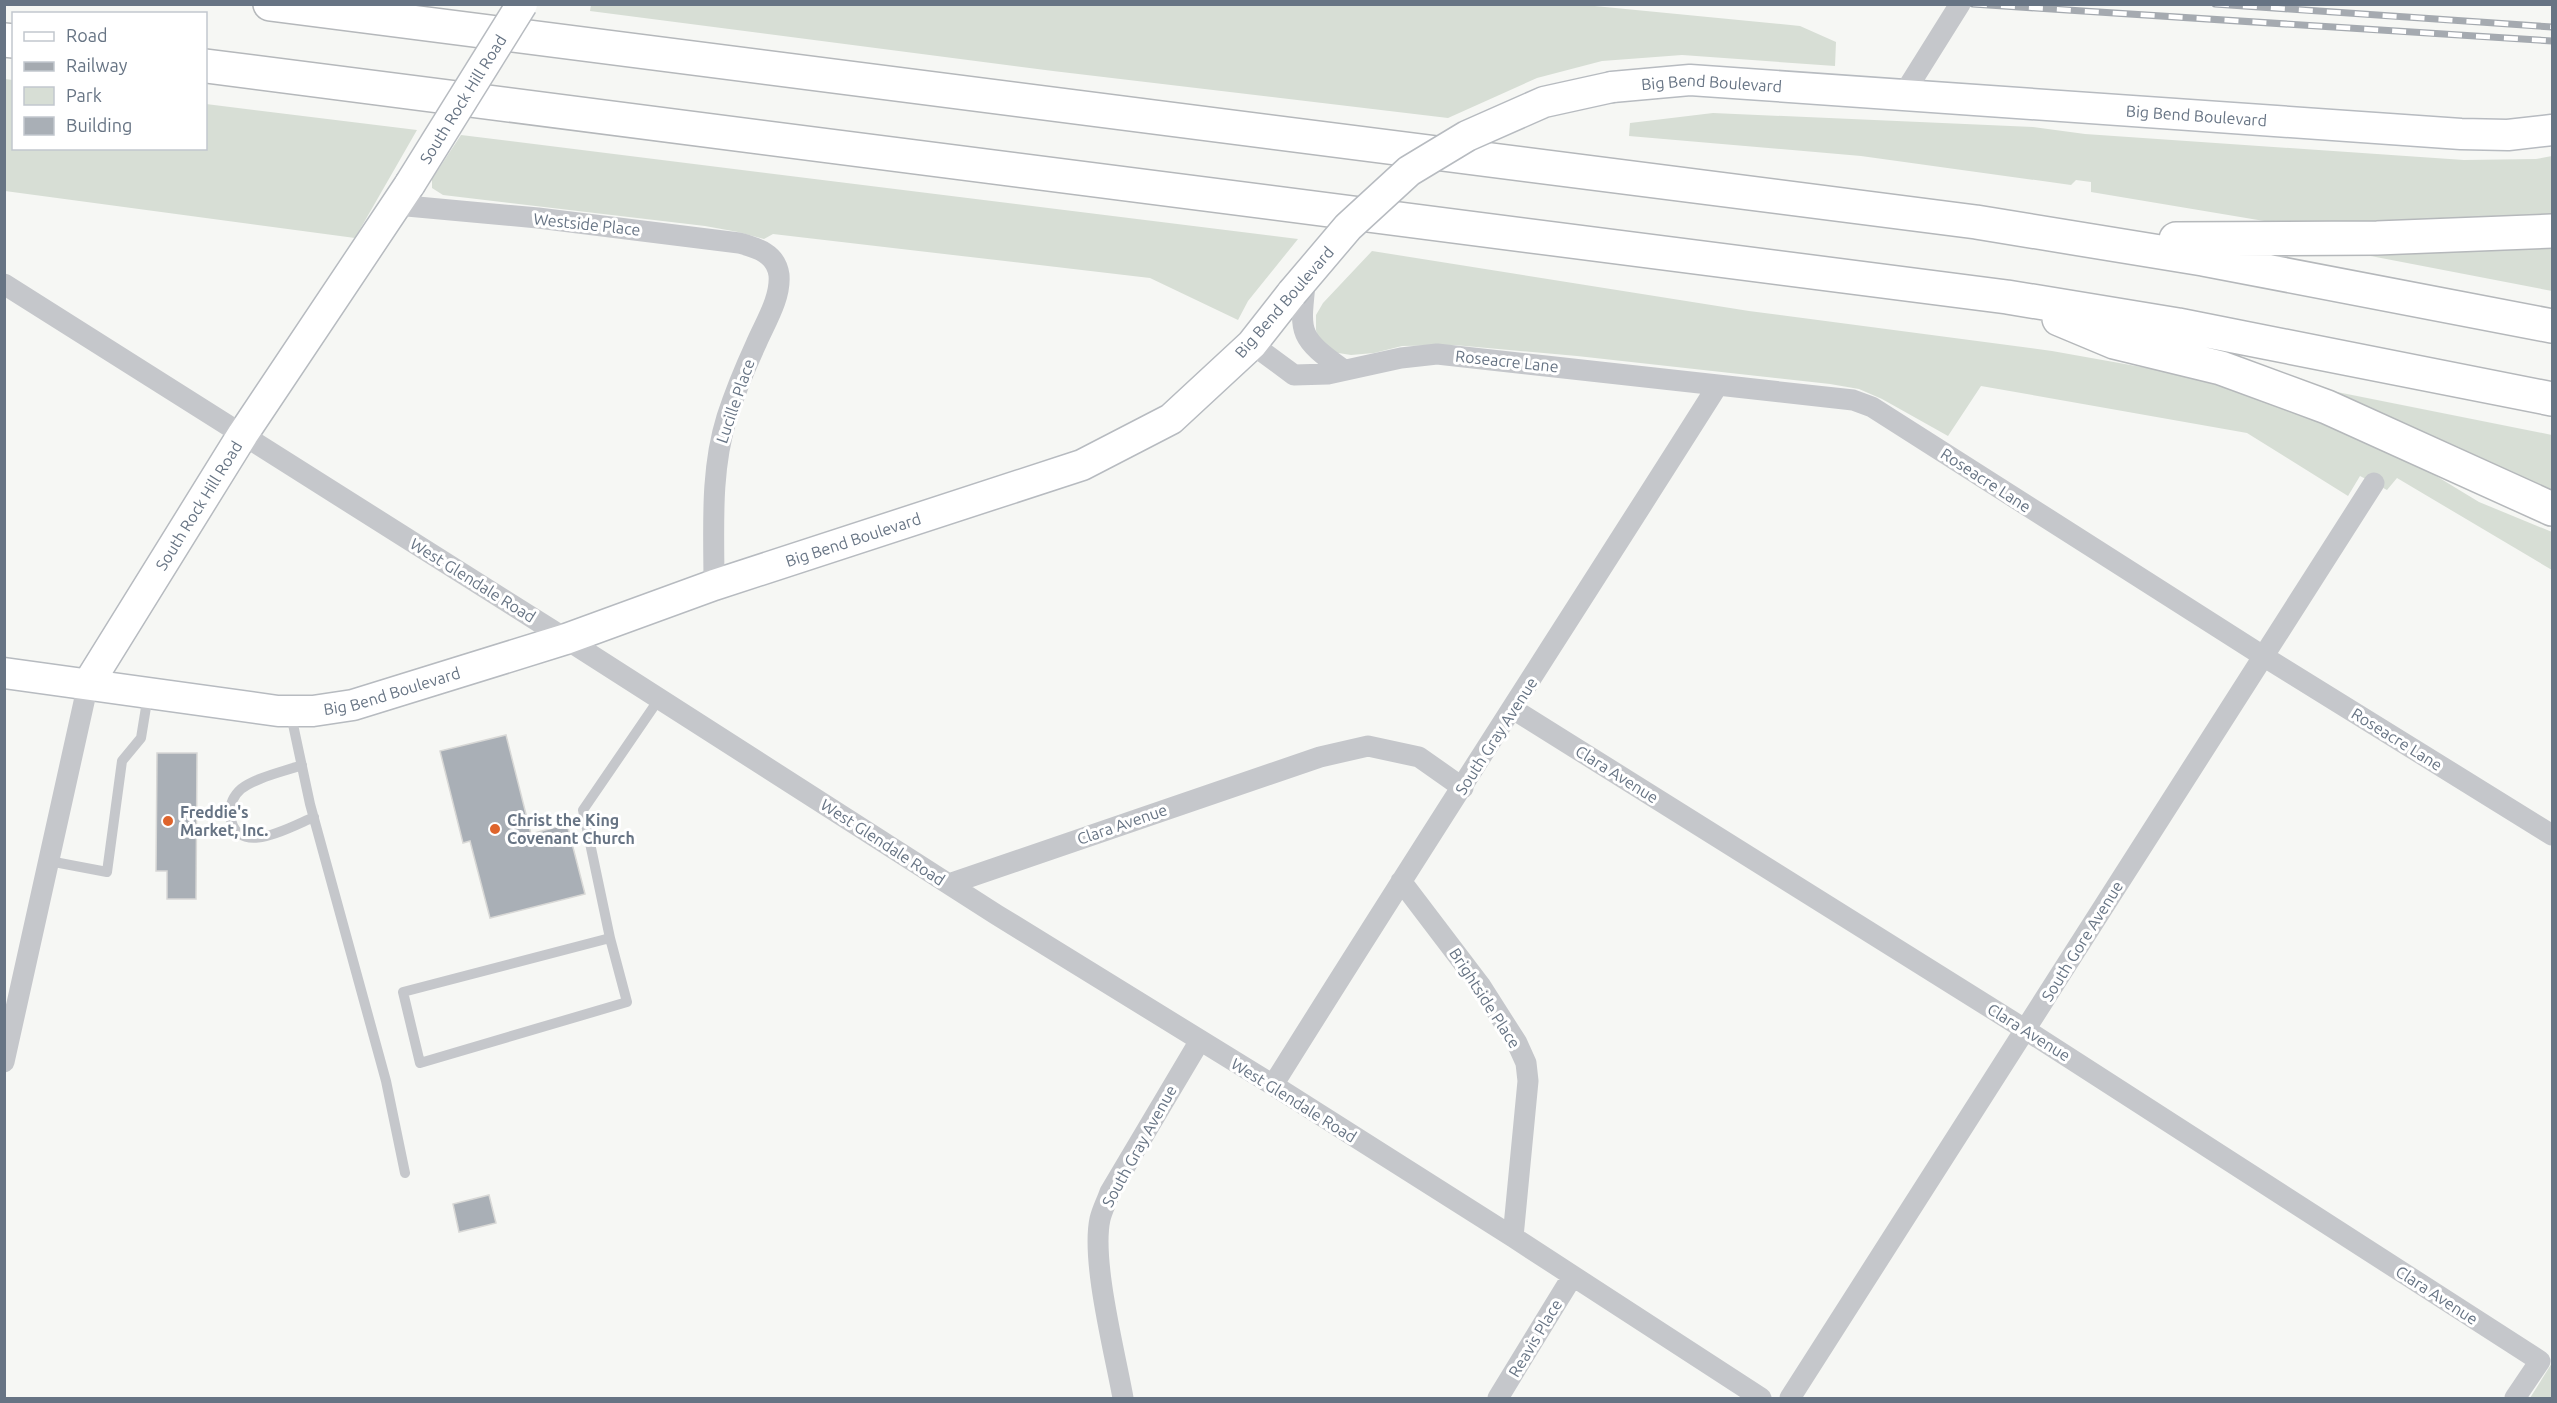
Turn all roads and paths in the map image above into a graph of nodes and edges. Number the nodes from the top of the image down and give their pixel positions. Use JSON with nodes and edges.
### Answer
{"nodes":[{"id":1,"x":270,"y":4,"type":"edge"},
{"id":2,"x":522,"y":4,"type":"edge"},
{"id":3,"x":1960,"y":4,"type":"edge"},
{"id":4,"x":207,"y":66,"type":"edge"},
{"id":5,"x":1903,"y":95,"type":"junction"},
{"id":6,"x":2553,"y":130,"type":"edge"},
{"id":7,"x":403,"y":195,"type":"junction"},
{"id":8,"x":2553,"y":231,"type":"edge"},
{"id":9,"x":2096,"y":240,"type":"junction"},
{"id":10,"x":773,"y":260,"type":"joint"},
{"id":11,"x":4,"y":284,"type":"edge"},
{"id":12,"x":1299,"y":285,"type":"junction"},
{"id":13,"x":2007,"y":297,"type":"junction"},
{"id":14,"x":2553,"y":326,"type":"edge"},
{"id":15,"x":1252,"y":344,"type":"junction"},
{"id":16,"x":1344,"y":370,"type":"junction"},
{"id":17,"x":1718,"y":386,"type":"junction"},
{"id":18,"x":2553,"y":399,"type":"edge"},
{"id":19,"x":243,"y":434,"type":"junction"},
{"id":20,"x":2373,"y":483,"type":"dead end"},
{"id":21,"x":2553,"y":509,"type":"edge"},
{"id":22,"x":714,"y":585,"type":"junction"},
{"id":23,"x":566,"y":639,"type":"junction"},
{"id":24,"x":2263,"y":656,"type":"junction"},
{"id":25,"x":4,"y":673,"type":"edge"},
{"id":26,"x":88,"y":684,"type":"junction"},
{"id":27,"x":148,"y":694,"type":"junction"},
{"id":28,"x":659,"y":699,"type":"junction"},
{"id":29,"x":1514,"y":710,"type":"junction"},
{"id":30,"x":290,"y":711,"type":"junction"},
{"id":31,"x":302,"y":765,"type":"junction"},
{"id":32,"x":1463,"y":788,"type":"junction"},
{"id":33,"x":314,"y":817,"type":"junction"},
{"id":34,"x":2553,"y":835,"type":"edge"},
{"id":35,"x":49,"y":861,"type":"junction"},
{"id":36,"x":1401,"y":881,"type":"junction"},
{"id":37,"x":949,"y":884,"type":"junction"},
{"id":38,"x":610,"y":939,"type":"junction"},
{"id":39,"x":2026,"y":1030,"type":"junction"},
{"id":40,"x":1199,"y":1042,"type":"junction"},
{"id":41,"x":4,"y":1062,"type":"edge"},
{"id":42,"x":1273,"y":1085,"type":"junction"},
{"id":43,"x":405,"y":1173,"type":"dead end"},
{"id":44,"x":1513,"y":1238,"type":"junction"},
{"id":45,"x":1572,"y":1277,"type":"junction"},
{"id":46,"x":1123,"y":1398,"type":"edge"},
{"id":47,"x":1498,"y":1398,"type":"edge"},
{"id":48,"x":1761,"y":1398,"type":"edge"},
{"id":49,"x":1790,"y":1398,"type":"edge"},
{"id":50,"x":2515,"y":1398,"type":"edge"}],
"edges":[{"from":1,"to":9,"type":"highway"},
{"from":2,"to":7,"type":"main road","name":"South Rock Hill Road","bridge":true},
{"from":3,"to":5,"type":"street"},
{"from":4,"to":13,"type":"highway"},
{"from":5,"to":6,"type":"main road","name":"Big Bend Boulevard"},
{"from":5,"to":12,"type":"main road","name":"Big Bend Boulevard","bridge":true},
{"from":7,"to":10,"type":"street","name":"Westside Place"},
{"from":7,"to":19,"type":"main road","name":"South Rock Hill Road"},
{"from":8,"to":9,"type":"highway"},
{"from":9,"to":14,"type":"highway"},
{"from":10,"to":22,"type":"street","name":"Lucille Place"},
{"from":11,"to":19,"type":"street","name":"West Glendale Road"},
{"from":12,"to":15,"type":"main road","name":"Big Bend Boulevard"},
{"from":12,"to":16,"type":"street"},
{"from":13,"to":18,"type":"highway"},
{"from":13,"to":21,"type":"highway"},
{"from":15,"to":16,"type":"street","name":"Roseacre Lane"},
{"from":15,"to":22,"type":"main road","name":"Big Bend Boulevard"},
{"from":16,"to":17,"type":"street","name":"Roseacre Lane"},
{"from":17,"to":24,"type":"street","name":"Roseacre Lane"},
{"from":17,"to":29,"type":"street","name":"South Gray Avenue"},
{"from":19,"to":23,"type":"street","name":"West Glendale Road"},
{"from":19,"to":26,"type":"main road","name":"South Rock Hill Road"},
{"from":20,"to":24,"type":"street","name":"South Gore Avenue"},
{"from":22,"to":23,"type":"main road","name":"Big Bend Boulevard"},
{"from":23,"to":28,"type":"street","name":"West Glendale Road"},
{"from":23,"to":30,"type":"main road","name":"Big Bend Boulevard"},
{"from":24,"to":34,"type":"street","name":"Roseacre Lane"},
{"from":24,"to":39,"type":"street","name":"South Gore Avenue"},
{"from":25,"to":26,"type":"main road","name":"Big Bend Boulevard"},
{"from":26,"to":27,"type":"main road","name":"Big Bend Boulevard"},
{"from":26,"to":35,"type":"street","name":"South Rock Hill Road"},
{"from":27,"to":30,"type":"main road","name":"Big Bend Boulevard"},
{"from":27,"to":35,"type":"lane"},
{"from":28,"to":37,"type":"street","name":"West Glendale Road"},
{"from":28,"to":38,"type":"lane"},
{"from":29,"to":32,"type":"street","name":"South Gray Avenue"},
{"from":29,"to":39,"type":"street","name":"Clara Avenue"},
{"from":30,"to":31,"type":"lane"},
{"from":31,"to":33,"type":"lane"},
{"from":31,"to":33,"type":"lane"},
{"from":32,"to":36,"type":"street","name":"South Gray Avenue"},
{"from":32,"to":37,"type":"street","name":"Clara Avenue"},
{"from":33,"to":43,"type":"lane"},
{"from":35,"to":41,"type":"street","name":"South Rock Hill Road"},
{"from":36,"to":42,"type":"street","name":"South Gray Avenue"},
{"from":36,"to":44,"type":"street","name":"Brightside Place"},
{"from":37,"to":40,"type":"street","name":"West Glendale Road"},
{"from":38,"to":38,"type":"lane"},
{"from":39,"to":49,"type":"street","name":"South Gore Avenue"},
{"from":39,"to":50,"type":"street","name":"Clara Avenue"},
{"from":40,"to":42,"type":"street","name":"West Glendale Road"},
{"from":40,"to":46,"type":"street","name":"South Gray Avenue"},
{"from":42,"to":44,"type":"street","name":"West Glendale Road"},
{"from":44,"to":45,"type":"street","name":"West Glendale Road"},
{"from":45,"to":47,"type":"street","name":"Reavis Place"},
{"from":45,"to":48,"type":"street","name":"West Glendale Road"}]}
